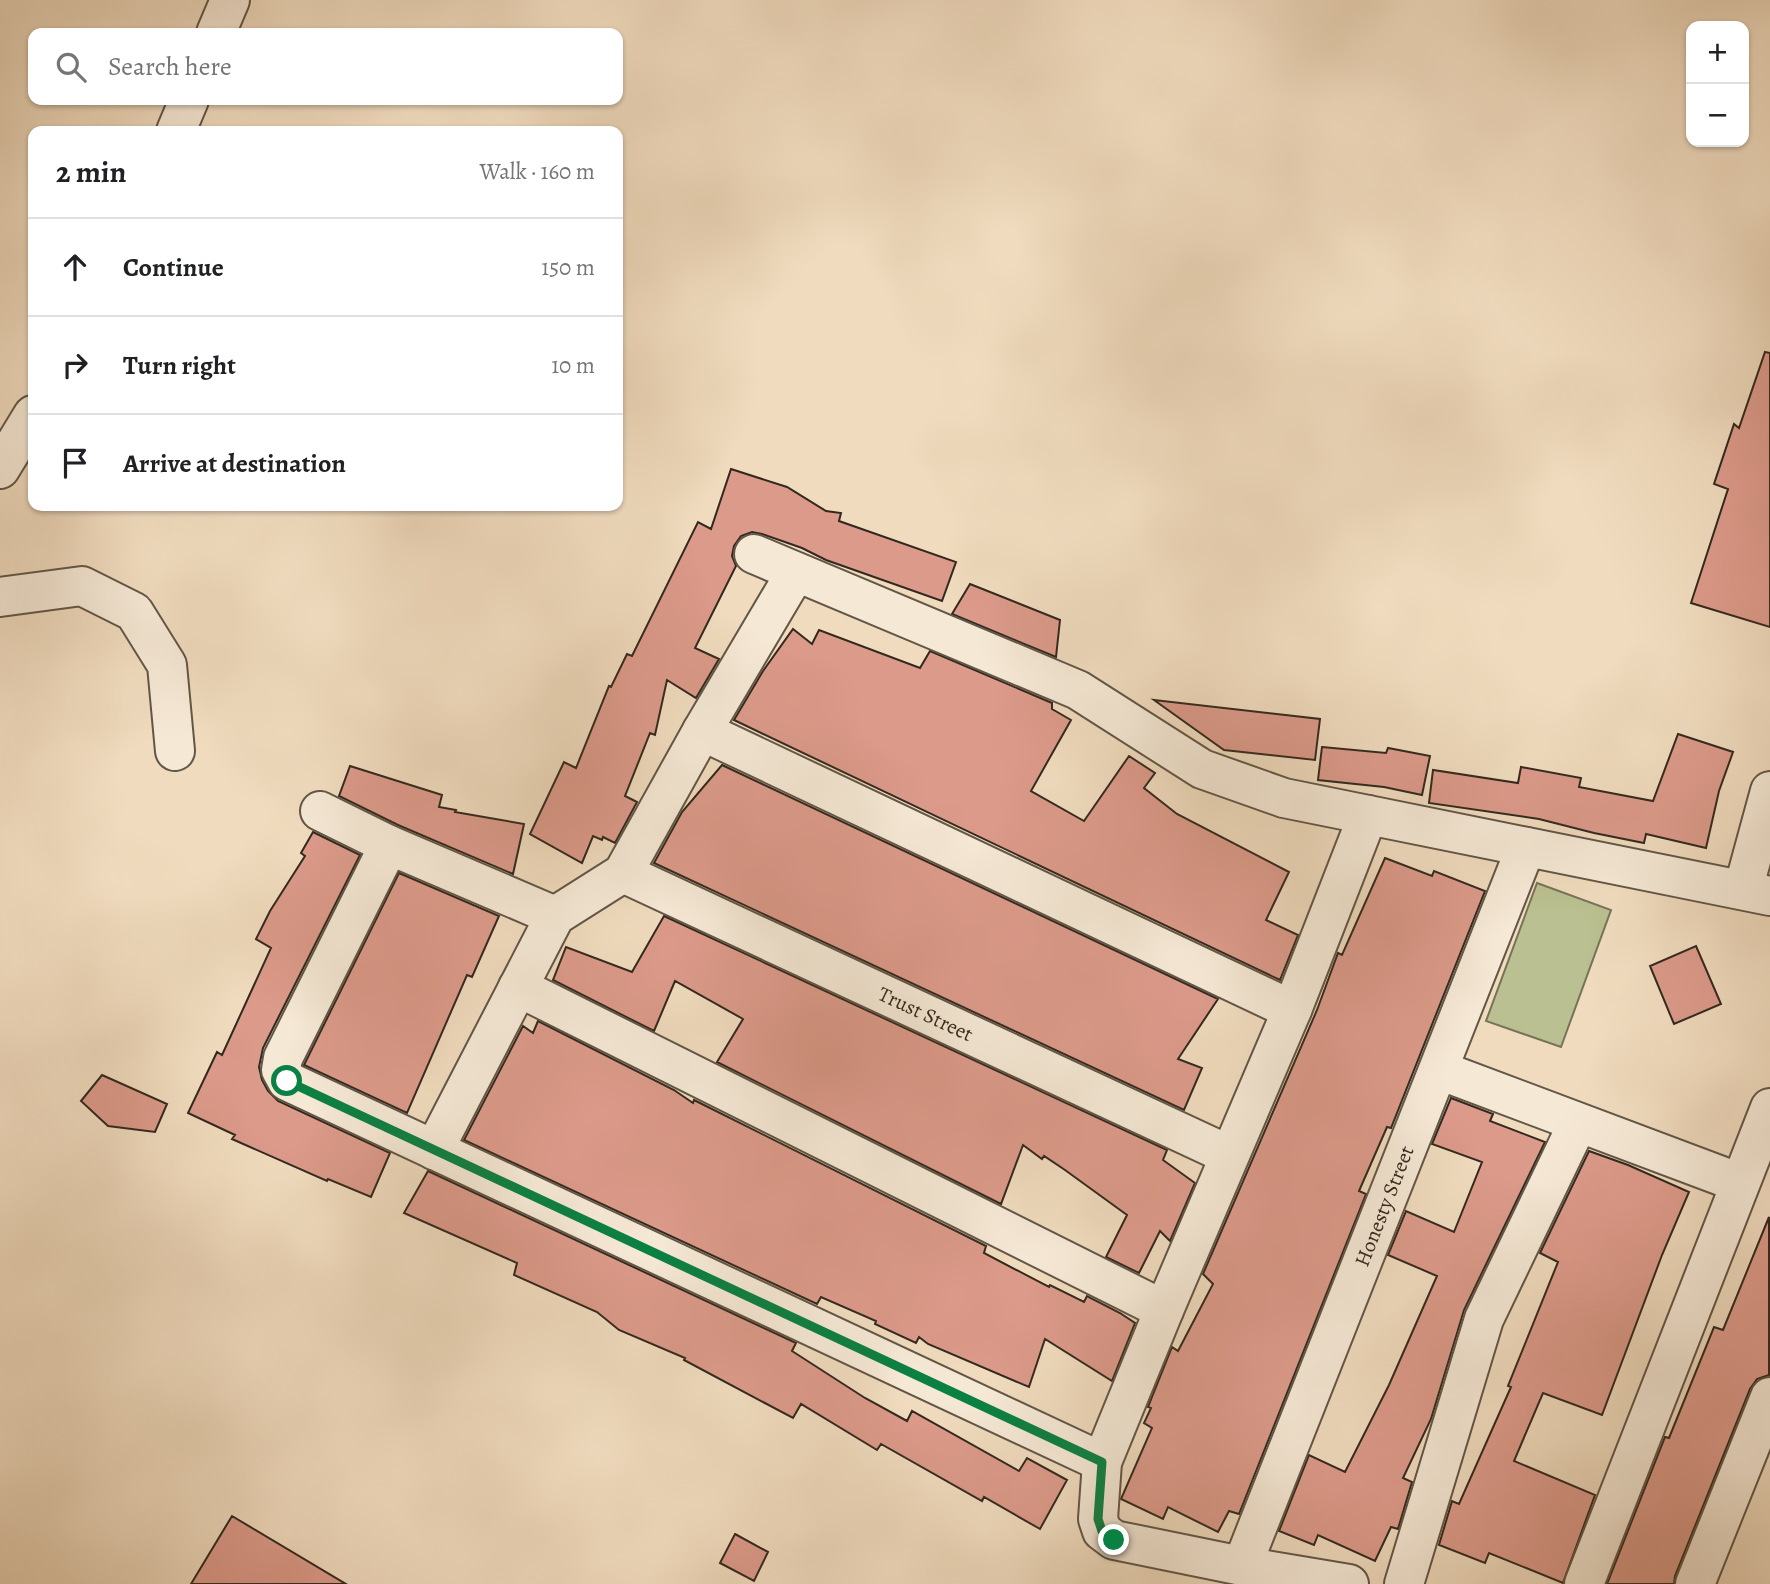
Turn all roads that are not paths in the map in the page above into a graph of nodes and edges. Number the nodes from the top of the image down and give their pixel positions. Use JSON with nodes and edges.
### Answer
{"nodes":[{"id":1,"x":230,"y":0,"type":"edge"},
{"id":2,"x":218,"y":28,"type":"edge"},
{"id":3,"x":187,"y":105,"type":"edge"},
{"id":4,"x":178,"y":126,"type":"edge"},
{"id":5,"x":28,"y":423,"type":"edge"},
{"id":6,"x":0,"y":470,"type":"edge"},
{"id":7,"x":754,"y":554,"type":"dead end"},
{"id":8,"x":796,"y":572,"type":"junction"},
{"id":9,"x":0,"y":597,"type":"edge"},
{"id":10,"x":702,"y":730,"type":"junction"},
{"id":11,"x":176,"y":751,"type":"dead end"},
{"id":12,"x":1770,"y":791,"type":"edge"},
{"id":13,"x":320,"y":811,"type":"dead end"},
{"id":14,"x":1368,"y":815,"type":"junction"},
{"id":15,"x":389,"y":845,"type":"junction"},
{"id":16,"x":1526,"y":847,"type":"junction"},
{"id":17,"x":623,"y":873,"type":"junction"},
{"id":18,"x":1757,"y":893,"type":"edge"},
{"id":19,"x":555,"y":916,"type":"junction"},
{"id":20,"x":517,"y":987,"type":"junction"},
{"id":21,"x":1292,"y":1010,"type":"junction"},
{"id":22,"x":1439,"y":1070,"type":"junction"},
{"id":23,"x":1770,"y":1108,"type":"edge"},
{"id":24,"x":1578,"y":1124,"type":"junction"},
{"id":25,"x":434,"y":1150,"type":"junction"},
{"id":26,"x":1229,"y":1154,"type":"junction"},
{"id":27,"x":1740,"y":1183,"type":"junction"},
{"id":28,"x":1164,"y":1310,"type":"junction"},
{"id":29,"x":1770,"y":1397,"type":"edge"},
{"id":30,"x":1102,"y":1462,"type":"junction"},
{"id":31,"x":1242,"y":1566,"type":"junction"},
{"id":32,"x":1349,"y":1584,"type":"edge"},
{"id":33,"x":1404,"y":1584,"type":"edge"},
{"id":34,"x":1584,"y":1584,"type":"edge"},
{"id":35,"x":1695,"y":1584,"type":"edge"}],
"edges":[{"from":1,"to":2,"type":"street"},
{"from":3,"to":4,"type":"street"},
{"from":5,"to":6,"type":"street"},
{"from":7,"to":8,"type":"street"},
{"from":8,"to":10,"type":"street"},
{"from":8,"to":14,"type":"street"},
{"from":9,"to":11,"type":"street"},
{"from":10,"to":17,"type":"street"},
{"from":10,"to":21,"type":"street"},
{"from":12,"to":18,"type":"street"},
{"from":13,"to":15,"type":"street"},
{"from":14,"to":16,"type":"street"},
{"from":14,"to":21,"type":"street"},
{"from":15,"to":19,"type":"street"},
{"from":15,"to":25,"type":"street"},
{"from":16,"to":18,"type":"street"},
{"from":16,"to":22,"type":"street","name":"Honesty Street"},
{"from":17,"to":19,"type":"street"},
{"from":17,"to":26,"type":"street","name":"Trust Street"},
{"from":19,"to":20,"type":"street"},
{"from":20,"to":25,"type":"street"},
{"from":20,"to":28,"type":"street"},
{"from":21,"to":26,"type":"street"},
{"from":22,"to":24,"type":"street"},
{"from":22,"to":31,"type":"street","name":"Honesty Street"},
{"from":23,"to":27,"type":"street"},
{"from":24,"to":27,"type":"street"},
{"from":24,"to":33,"type":"street"},
{"from":25,"to":30,"type":"street"},
{"from":26,"to":28,"type":"street"},
{"from":27,"to":34,"type":"street"},
{"from":28,"to":30,"type":"street"},
{"from":29,"to":35,"type":"street"},
{"from":30,"to":31,"type":"street"},
{"from":31,"to":32,"type":"street"}]}
